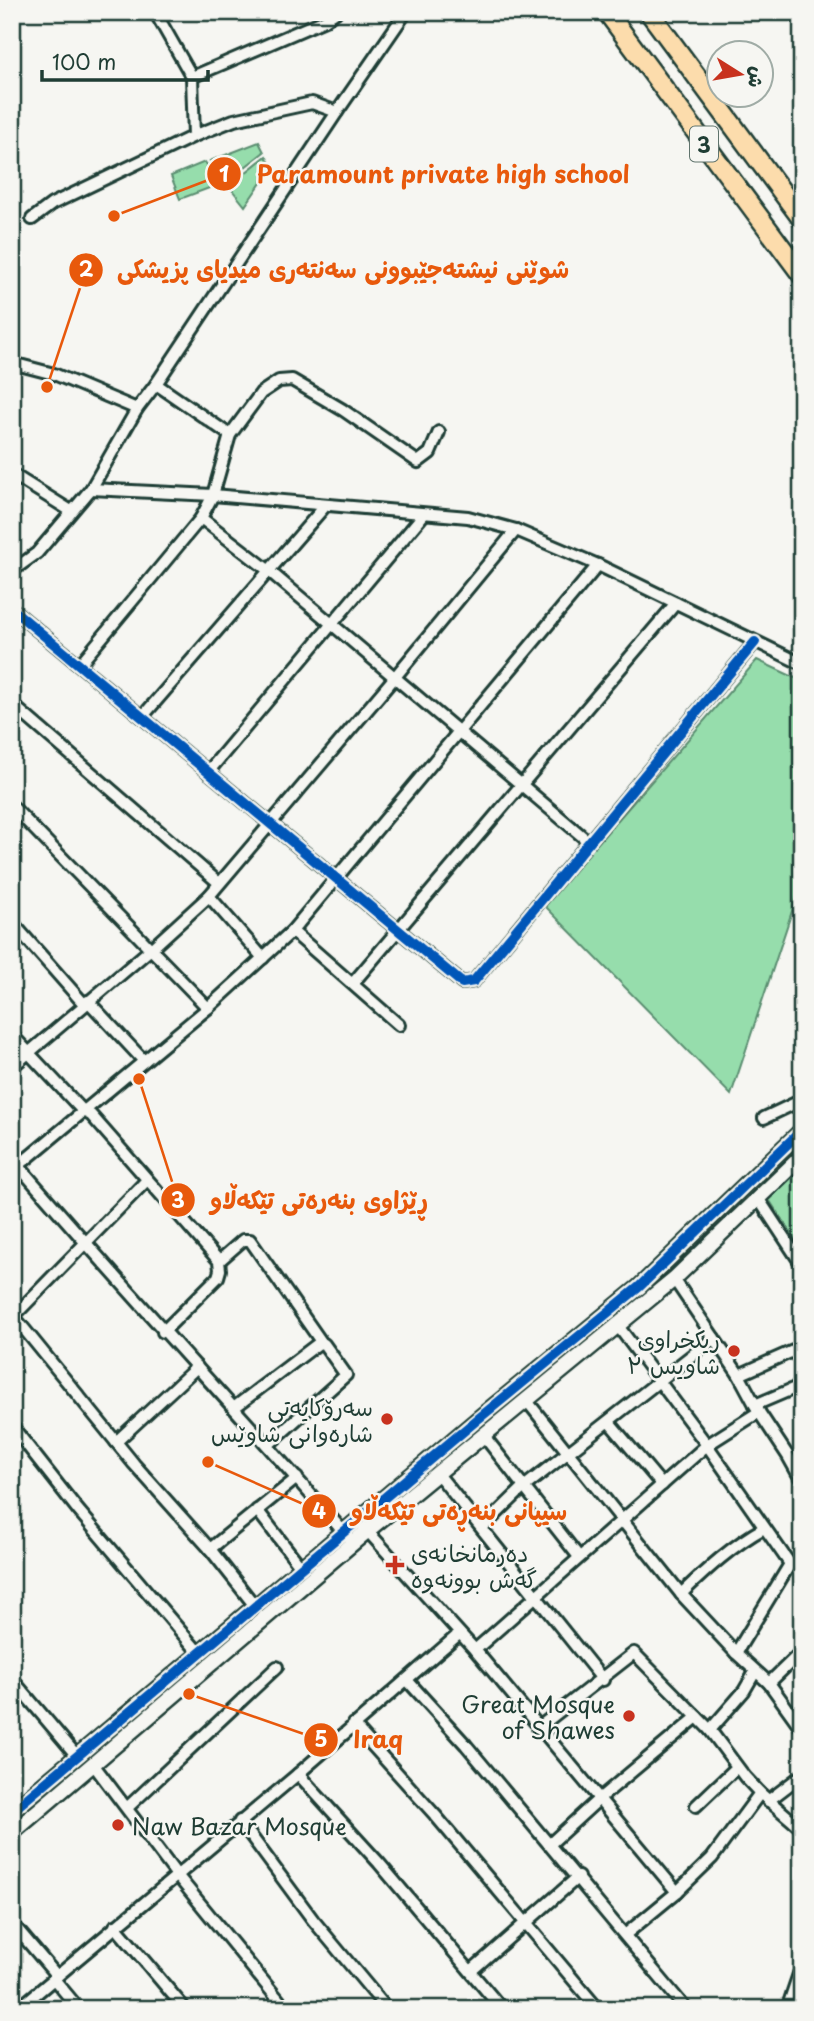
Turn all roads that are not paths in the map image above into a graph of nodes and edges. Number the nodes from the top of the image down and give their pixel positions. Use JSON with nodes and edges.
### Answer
{"nodes":[{"id":1,"x":155,"y":12,"type":"edge"},
{"id":2,"x":336,"y":12,"type":"edge"},
{"id":3,"x":407,"y":12,"type":"edge"},
{"id":4,"x":607,"y":12,"type":"edge"},
{"id":5,"x":649,"y":12,"type":"edge"},
{"id":6,"x":192,"y":77,"type":"junction"},
{"id":7,"x":337,"y":112,"type":"junction"},
{"id":8,"x":194,"y":136,"type":"junction"},
{"id":9,"x":32,"y":219,"type":"dead end"},
{"id":10,"x":802,"y":219,"type":"edge"},
{"id":11,"x":802,"y":275,"type":"edge"},
{"id":12,"x":12,"y":363,"type":"edge"},
{"id":13,"x":156,"y":384,"type":"junction"},
{"id":14,"x":137,"y":409,"type":"junction"},
{"id":15,"x":439,"y":432,"type":"dead end"},
{"id":16,"x":230,"y":435,"type":"junction"},
{"id":17,"x":12,"y":474,"type":"edge"},
{"id":18,"x":91,"y":489,"type":"junction"},
{"id":19,"x":213,"y":495,"type":"junction"},
{"id":20,"x":326,"y":505,"type":"junction"},
{"id":21,"x":71,"y":511,"type":"junction"},
{"id":22,"x":424,"y":514,"type":"junction"},
{"id":23,"x":201,"y":518,"type":"junction"},
{"id":24,"x":516,"y":530,"type":"junction"},
{"id":25,"x":598,"y":565,"type":"junction"},
{"id":26,"x":268,"y":570,"type":"junction"},
{"id":27,"x":12,"y":571,"type":"edge"},
{"id":28,"x":676,"y":603,"type":"junction"},
{"id":29,"x":12,"y":608,"type":"edge"},
{"id":30,"x":331,"y":625,"type":"junction"},
{"id":31,"x":755,"y":642,"type":"junction"},
{"id":32,"x":80,"y":664,"type":"junction"},
{"id":33,"x":802,"y":664,"type":"edge"},
{"id":34,"x":395,"y":677,"type":"junction"},
{"id":35,"x":12,"y":704,"type":"edge"},
{"id":36,"x":143,"y":716,"type":"junction"},
{"id":37,"x":458,"y":733,"type":"junction"},
{"id":38,"x":208,"y":772,"type":"junction"},
{"id":39,"x":521,"y":786,"type":"junction"},
{"id":40,"x":12,"y":806,"type":"edge"},
{"id":41,"x":270,"y":824,"type":"junction"},
{"id":42,"x":590,"y":842,"type":"junction"},
{"id":43,"x":334,"y":878,"type":"junction"},
{"id":44,"x":219,"y":883,"type":"junction"},
{"id":45,"x":209,"y":896,"type":"junction"},
{"id":46,"x":12,"y":922,"type":"edge"},
{"id":47,"x":398,"y":930,"type":"junction"},
{"id":48,"x":292,"y":931,"type":"junction"},
{"id":49,"x":152,"y":948,"type":"junction"},
{"id":50,"x":263,"y":958,"type":"junction"},
{"id":51,"x":353,"y":983,"type":"junction"},
{"id":52,"x":86,"y":1002,"type":"junction"},
{"id":53,"x":208,"y":1008,"type":"junction"},
{"id":54,"x":399,"y":1025,"type":"dead end"},
{"id":55,"x":12,"y":1035,"type":"edge"},
{"id":56,"x":28,"y":1054,"type":"junction"},
{"id":57,"x":144,"y":1061,"type":"junction"},
{"id":58,"x":12,"y":1067,"type":"edge"},
{"id":59,"x":802,"y":1100,"type":"edge"},
{"id":60,"x":83,"y":1111,"type":"junction"},
{"id":61,"x":764,"y":1118,"type":"dead end"},
{"id":62,"x":802,"y":1130,"type":"edge"},
{"id":63,"x":802,"y":1156,"type":"edge"},
{"id":64,"x":14,"y":1165,"type":"edge"},
{"id":65,"x":147,"y":1180,"type":"junction"},
{"id":66,"x":758,"y":1198,"type":"junction"},
{"id":67,"x":715,"y":1216,"type":"junction"},
{"id":68,"x":727,"y":1228,"type":"junction"},
{"id":69,"x":85,"y":1244,"type":"junction"},
{"id":70,"x":219,"y":1261,"type":"junction"},
{"id":71,"x":802,"y":1265,"type":"edge"},
{"id":72,"x":674,"y":1279,"type":"junction"},
{"id":73,"x":13,"y":1315,"type":"edge"},
{"id":74,"x":618,"y":1326,"type":"junction"},
{"id":75,"x":163,"y":1332,"type":"junction"},
{"id":76,"x":714,"y":1338,"type":"junction"},
{"id":77,"x":322,"y":1343,"type":"junction"},
{"id":78,"x":802,"y":1347,"type":"edge"},
{"id":79,"x":197,"y":1367,"type":"junction"},
{"id":80,"x":739,"y":1374,"type":"junction"},
{"id":81,"x":659,"y":1380,"type":"junction"},
{"id":82,"x":802,"y":1385,"type":"edge"},
{"id":83,"x":527,"y":1401,"type":"junction"},
{"id":84,"x":235,"y":1407,"type":"junction"},
{"id":85,"x":757,"y":1408,"type":"junction"},
{"id":86,"x":609,"y":1422,"type":"junction"},
{"id":87,"x":12,"y":1426,"type":"edge"},
{"id":88,"x":484,"y":1436,"type":"junction"},
{"id":89,"x":116,"y":1442,"type":"junction"},
{"id":90,"x":268,"y":1445,"type":"junction"},
{"id":91,"x":707,"y":1445,"type":"junction"},
{"id":92,"x":568,"y":1451,"type":"junction"},
{"id":93,"x":438,"y":1474,"type":"junction"},
{"id":94,"x":297,"y":1478,"type":"junction"},
{"id":95,"x":802,"y":1481,"type":"edge"},
{"id":96,"x":662,"y":1485,"type":"junction"},
{"id":97,"x":524,"y":1487,"type":"junction"},
{"id":98,"x":257,"y":1510,"type":"junction"},
{"id":99,"x":357,"y":1520,"type":"junction"},
{"id":100,"x":622,"y":1521,"type":"junction"},
{"id":101,"x":482,"y":1528,"type":"junction"},
{"id":102,"x":764,"y":1528,"type":"junction"},
{"id":103,"x":367,"y":1531,"type":"junction"},
{"id":104,"x":343,"y":1532,"type":"junction"},
{"id":105,"x":353,"y":1544,"type":"junction"},
{"id":106,"x":210,"y":1549,"type":"junction"},
{"id":107,"x":579,"y":1557,"type":"junction"},
{"id":108,"x":301,"y":1567,"type":"junction"},
{"id":109,"x":681,"y":1594,"type":"junction"},
{"id":110,"x":536,"y":1596,"type":"junction"},
{"id":111,"x":255,"y":1606,"type":"junction"},
{"id":112,"x":459,"y":1634,"type":"junction"},
{"id":113,"x":475,"y":1650,"type":"junction"},
{"id":114,"x":802,"y":1651,"type":"edge"},
{"id":115,"x":200,"y":1653,"type":"junction"},
{"id":116,"x":736,"y":1653,"type":"junction"},
{"id":117,"x":277,"y":1667,"type":"dead end"},
{"id":118,"x":755,"y":1672,"type":"junction"},
{"id":119,"x":12,"y":1679,"type":"edge"},
{"id":120,"x":407,"y":1679,"type":"junction"},
{"id":121,"x":603,"y":1680,"type":"junction"},
{"id":122,"x":769,"y":1683,"type":"junction"},
{"id":123,"x":697,"y":1717,"type":"junction"},
{"id":124,"x":353,"y":1724,"type":"junction"},
{"id":125,"x":538,"y":1728,"type":"junction"},
{"id":126,"x":802,"y":1729,"type":"edge"},
{"id":127,"x":710,"y":1731,"type":"junction"},
{"id":128,"x":77,"y":1756,"type":"junction"},
{"id":129,"x":93,"y":1764,"type":"junction"},
{"id":130,"x":737,"y":1767,"type":"junction"},
{"id":131,"x":298,"y":1774,"type":"junction"},
{"id":132,"x":802,"y":1775,"type":"edge"},
{"id":133,"x":764,"y":1797,"type":"junction"},
{"id":134,"x":599,"y":1799,"type":"junction"},
{"id":135,"x":696,"y":1806,"type":"dead end"},
{"id":136,"x":128,"y":1807,"type":"junction"},
{"id":137,"x":12,"y":1811,"type":"edge"},
{"id":138,"x":240,"y":1821,"type":"junction"},
{"id":139,"x":802,"y":1829,"type":"edge"},
{"id":140,"x":12,"y":1833,"type":"edge"},
{"id":141,"x":550,"y":1844,"type":"junction"},
{"id":142,"x":176,"y":1874,"type":"junction"},
{"id":143,"x":578,"y":1877,"type":"junction"},
{"id":144,"x":677,"y":1892,"type":"junction"},
{"id":145,"x":526,"y":1923,"type":"junction"},
{"id":146,"x":115,"y":1926,"type":"junction"},
{"id":147,"x":14,"y":1930,"type":"edge"},
{"id":148,"x":626,"y":1934,"type":"junction"},
{"id":149,"x":802,"y":1965,"type":"edge"},
{"id":150,"x":471,"y":1971,"type":"junction"},
{"id":151,"x":56,"y":1978,"type":"junction"},
{"id":152,"x":18,"y":2009,"type":"edge"},
{"id":153,"x":79,"y":2009,"type":"edge"},
{"id":154,"x":185,"y":2009,"type":"edge"},
{"id":155,"x":286,"y":2009,"type":"edge"},
{"id":156,"x":387,"y":2009,"type":"edge"},
{"id":157,"x":502,"y":2009,"type":"edge"},
{"id":158,"x":598,"y":2009,"type":"edge"},
{"id":159,"x":686,"y":2009,"type":"edge"},
{"id":160,"x":787,"y":2009,"type":"edge"}],
"edges":[{"from":1,"to":6,"type":"street"},
{"from":2,"to":6,"type":"street"},
{"from":3,"to":7,"type":"street"},
{"from":4,"to":11,"type":"highway","number":"3"},
{"from":5,"to":10,"type":"highway","number":"3"},
{"from":6,"to":8,"type":"street"},
{"from":7,"to":8,"type":"street"},
{"from":7,"to":13,"type":"street"},
{"from":8,"to":9,"type":"street"},
{"from":12,"to":14,"type":"street"},
{"from":13,"to":14,"type":"street"},
{"from":13,"to":16,"type":"street"},
{"from":14,"to":18,"type":"street"},
{"from":15,"to":16,"type":"street"},
{"from":16,"to":19,"type":"street"},
{"from":17,"to":21,"type":"street"},
{"from":18,"to":19,"type":"street"},
{"from":18,"to":21,"type":"street"},
{"from":19,"to":20,"type":"street"},
{"from":19,"to":23,"type":"street"},
{"from":20,"to":22,"type":"street"},
{"from":20,"to":26,"type":"street"},
{"from":21,"to":27,"type":"street"},
{"from":22,"to":24,"type":"street"},
{"from":22,"to":30,"type":"street"},
{"from":23,"to":26,"type":"street"},
{"from":23,"to":32,"type":"street"},
{"from":24,"to":25,"type":"street"},
{"from":24,"to":34,"type":"street"},
{"from":25,"to":28,"type":"street"},
{"from":25,"to":37,"type":"street"},
{"from":26,"to":30,"type":"street"},
{"from":26,"to":36,"type":"street"},
{"from":28,"to":31,"type":"street"},
{"from":28,"to":39,"type":"street"},
{"from":29,"to":32,"type":"street"},
{"from":30,"to":34,"type":"street"},
{"from":30,"to":38,"type":"street"},
{"from":31,"to":33,"type":"street"},
{"from":31,"to":42,"type":"street"},
{"from":32,"to":36,"type":"street"},
{"from":34,"to":37,"type":"street"},
{"from":34,"to":41,"type":"street"},
{"from":35,"to":44,"type":"street"},
{"from":36,"to":38,"type":"street"},
{"from":37,"to":39,"type":"street"},
{"from":37,"to":43,"type":"street"},
{"from":38,"to":41,"type":"street"},
{"from":39,"to":42,"type":"street"},
{"from":39,"to":47,"type":"street"},
{"from":40,"to":49,"type":"street"},
{"from":41,"to":43,"type":"street"},
{"from":41,"to":44,"type":"street"},
{"from":42,"to":47,"type":"street"},
{"from":43,"to":47,"type":"street"},
{"from":43,"to":48,"type":"street"},
{"from":44,"to":45,"type":"street"},
{"from":45,"to":49,"type":"street"},
{"from":45,"to":50,"type":"street"},
{"from":46,"to":52,"type":"street"},
{"from":47,"to":51,"type":"street"},
{"from":48,"to":50,"type":"street"},
{"from":48,"to":51,"type":"street"},
{"from":49,"to":52,"type":"street"},
{"from":49,"to":53,"type":"street"},
{"from":50,"to":53,"type":"street"},
{"from":51,"to":54,"type":"street"},
{"from":52,"to":56,"type":"street"},
{"from":52,"to":57,"type":"street"},
{"from":53,"to":57,"type":"street"},
{"from":55,"to":56,"type":"street"},
{"from":56,"to":58,"type":"street"},
{"from":56,"to":60,"type":"street"},
{"from":57,"to":60,"type":"street"},
{"from":59,"to":61,"type":"street"},
{"from":60,"to":64,"type":"street"},
{"from":60,"to":65,"type":"street"},
{"from":62,"to":67,"type":"street"},
{"from":63,"to":66,"type":"street"},
{"from":64,"to":69,"type":"street"},
{"from":65,"to":69,"type":"street"},
{"from":65,"to":70,"type":"street"},
{"from":66,"to":68,"type":"street"},
{"from":66,"to":71,"type":"street"},
{"from":67,"to":68,"type":"street"},
{"from":67,"to":99,"type":"street"},
{"from":68,"to":72,"type":"street"},
{"from":69,"to":73,"type":"street"},
{"from":69,"to":75,"type":"street"},
{"from":70,"to":75,"type":"street"},
{"from":70,"to":77,"type":"street"},
{"from":72,"to":74,"type":"street"},
{"from":72,"to":76,"type":"street"},
{"from":73,"to":89,"type":"street"},
{"from":74,"to":81,"type":"street"},
{"from":74,"to":83,"type":"street"},
{"from":75,"to":79,"type":"street"},
{"from":76,"to":80,"type":"street"},
{"from":76,"to":81,"type":"street"},
{"from":77,"to":84,"type":"street"},
{"from":77,"to":90,"type":"street"},
{"from":78,"to":80,"type":"street"},
{"from":79,"to":84,"type":"street"},
{"from":79,"to":89,"type":"street"},
{"from":80,"to":85,"type":"street"},
{"from":81,"to":86,"type":"street"},
{"from":81,"to":91,"type":"street"},
{"from":82,"to":85,"type":"street"},
{"from":83,"to":88,"type":"street"},
{"from":83,"to":92,"type":"street"},
{"from":84,"to":90,"type":"street"},
{"from":85,"to":91,"type":"street"},
{"from":85,"to":95,"type":"street"},
{"from":86,"to":92,"type":"street"},
{"from":86,"to":96,"type":"street"},
{"from":87,"to":115,"type":"street"},
{"from":88,"to":93,"type":"street"},
{"from":88,"to":97,"type":"street"},
{"from":89,"to":106,"type":"street"},
{"from":90,"to":94,"type":"street"},
{"from":91,"to":96,"type":"street"},
{"from":91,"to":102,"type":"street"},
{"from":92,"to":97,"type":"street"},
{"from":92,"to":100,"type":"street"},
{"from":93,"to":101,"type":"street"},
{"from":93,"to":103,"type":"street"},
{"from":94,"to":98,"type":"street"},
{"from":94,"to":104,"type":"street"},
{"from":96,"to":100,"type":"street"},
{"from":97,"to":101,"type":"street"},
{"from":97,"to":107,"type":"street"},
{"from":98,"to":106,"type":"street"},
{"from":98,"to":108,"type":"street"},
{"from":99,"to":103,"type":"street"},
{"from":99,"to":104,"type":"street"},
{"from":100,"to":107,"type":"street"},
{"from":100,"to":109,"type":"street"},
{"from":101,"to":110,"type":"street"},
{"from":102,"to":109,"type":"street"},
{"from":102,"to":116,"type":"street"},
{"from":103,"to":105,"type":"street"},
{"from":103,"to":112,"type":"street"},
{"from":104,"to":105,"type":"street"},
{"from":104,"to":108,"type":"street"},
{"from":105,"to":129,"type":"street"},
{"from":106,"to":111,"type":"street"},
{"from":107,"to":110,"type":"street"},
{"from":108,"to":111,"type":"street"},
{"from":109,"to":116,"type":"street"},
{"from":110,"to":113,"type":"street"},
{"from":110,"to":121,"type":"street"},
{"from":111,"to":115,"type":"street"},
{"from":112,"to":113,"type":"street"},
{"from":112,"to":120,"type":"street"},
{"from":113,"to":125,"type":"street"},
{"from":114,"to":122,"type":"street"},
{"from":115,"to":128,"type":"street"},
{"from":116,"to":118,"type":"street"},
{"from":117,"to":136,"type":"street"},
{"from":118,"to":122,"type":"street"},
{"from":118,"to":127,"type":"street"},
{"from":119,"to":128,"type":"street"},
{"from":120,"to":124,"type":"street"},
{"from":120,"to":141,"type":"street"},
{"from":121,"to":123,"type":"street"},
{"from":121,"to":125,"type":"street"},
{"from":122,"to":126,"type":"street"},
{"from":123,"to":127,"type":"street"},
{"from":123,"to":134,"type":"street"},
{"from":124,"to":131,"type":"street"},
{"from":124,"to":145,"type":"street"},
{"from":125,"to":134,"type":"street"},
{"from":127,"to":130,"type":"street"},
{"from":128,"to":137,"type":"street"},
{"from":129,"to":136,"type":"street"},
{"from":129,"to":140,"type":"street"},
{"from":130,"to":133,"type":"street"},
{"from":130,"to":135,"type":"street"},
{"from":131,"to":138,"type":"street"},
{"from":131,"to":150,"type":"street"},
{"from":132,"to":133,"type":"street"},
{"from":133,"to":139,"type":"street"},
{"from":133,"to":144,"type":"street"},
{"from":134,"to":141,"type":"street"},
{"from":134,"to":144,"type":"street"},
{"from":136,"to":142,"type":"street"},
{"from":138,"to":142,"type":"street"},
{"from":138,"to":156,"type":"street"},
{"from":141,"to":143,"type":"street"},
{"from":142,"to":146,"type":"street"},
{"from":142,"to":155,"type":"street"},
{"from":143,"to":145,"type":"street"},
{"from":143,"to":148,"type":"street"},
{"from":144,"to":148,"type":"street"},
{"from":145,"to":150,"type":"street"},
{"from":145,"to":158,"type":"street"},
{"from":146,"to":151,"type":"street"},
{"from":146,"to":154,"type":"street"},
{"from":147,"to":151,"type":"street"},
{"from":148,"to":159,"type":"street"},
{"from":149,"to":160,"type":"street"},
{"from":150,"to":157,"type":"street"},
{"from":151,"to":152,"type":"street"},
{"from":151,"to":153,"type":"street"}]}
